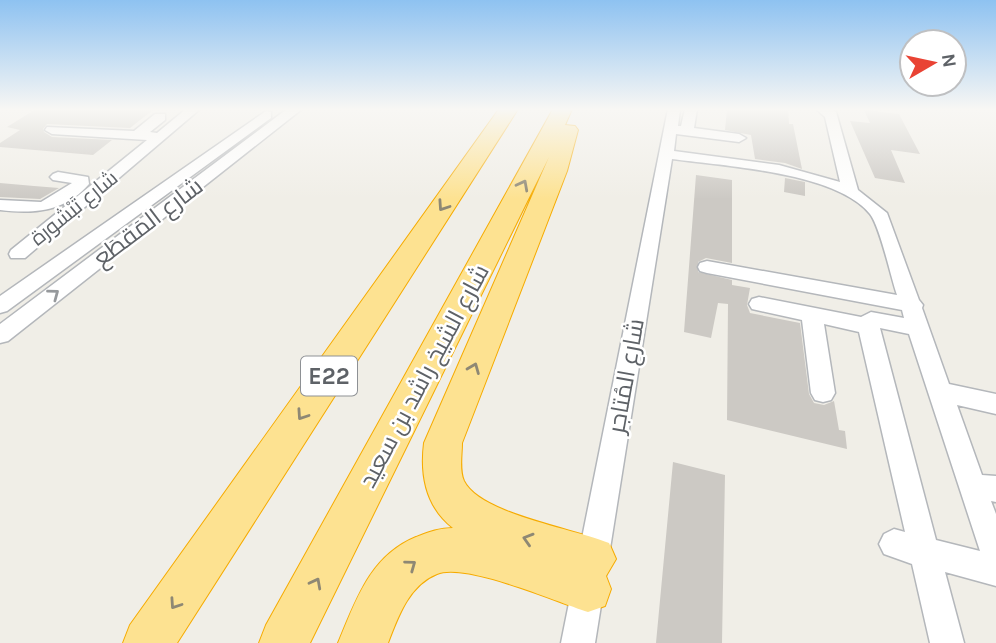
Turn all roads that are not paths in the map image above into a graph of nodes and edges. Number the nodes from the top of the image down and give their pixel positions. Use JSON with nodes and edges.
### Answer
{"nodes":[{"id":1,"x":158,"y":139,"type":"edge"},
{"id":2,"x":232,"y":139,"type":"edge"},
{"id":3,"x":237,"y":139,"type":"edge"},
{"id":4,"x":257,"y":139,"type":"edge"},
{"id":5,"x":480,"y":139,"type":"edge"},
{"id":6,"x":489,"y":139,"type":"edge"},
{"id":7,"x":547,"y":139,"type":"edge"},
{"id":8,"x":565,"y":139,"type":"edge"},
{"id":9,"x":671,"y":139,"type":"edge"},
{"id":10,"x":837,"y":139,"type":"edge"},
{"id":11,"x":666,"y":154,"type":"junction"},
{"id":12,"x":469,"y":168,"type":"junction"},
{"id":13,"x":212,"y":173,"type":"junction"},
{"id":14,"x":58,"y":177,"type":"dead end"},
{"id":15,"x":850,"y":191,"type":"junction"},
{"id":16,"x":1,"y":205,"type":"edge"},
{"id":17,"x":18,"y":254,"type":"dead end"},
{"id":18,"x":707,"y":267,"type":"dead end"},
{"id":19,"x":32,"y":283,"type":"junction"},
{"id":20,"x":0,"y":296,"type":"edge"},
{"id":21,"x":759,"y":304,"type":"dead end"},
{"id":22,"x":0,"y":306,"type":"edge"},
{"id":23,"x":812,"y":314,"type":"junction"},
{"id":24,"x":916,"y":317,"type":"junction"},
{"id":25,"x":868,"y":326,"type":"junction"},
{"id":26,"x":0,"y":335,"type":"edge"},
{"id":27,"x":941,"y":392,"type":"junction"},
{"id":28,"x":823,"y":393,"type":"dead end"},
{"id":29,"x":996,"y":404,"type":"edge"},
{"id":30,"x":984,"y":487,"type":"edge"},
{"id":31,"x":894,"y":544,"type":"dead end"},
{"id":32,"x":924,"y":552,"type":"junction"},
{"id":33,"x":996,"y":556,"type":"edge"},
{"id":34,"x":996,"y":571,"type":"edge"},
{"id":35,"x":590,"y":574,"type":"junction"},
{"id":36,"x":148,"y":643,"type":"edge"},
{"id":37,"x":284,"y":643,"type":"edge"},
{"id":38,"x":363,"y":643,"type":"edge"},
{"id":39,"x":578,"y":643,"type":"edge"},
{"id":40,"x":947,"y":643,"type":"edge"}],
"edges":[{"from":1,"to":17,"type":"street","name":"شارع تَبْشورة"},
{"from":2,"to":19,"type":"street","name":"شارع المَقطَع"},
{"from":3,"to":13,"type":"street"},
{"from":4,"to":13,"type":"street","name":"شارع المَقطَع"},
{"from":5,"to":12,"type":"highway"},
{"from":6,"to":12,"type":"highway","number":"E22"},
{"from":37,"to":7,"type":"highway","name":"شارع الشيخ راشد بن سعيد","one_way":true},
{"from":35,"to":8,"type":"highway","one_way":true},
{"from":9,"to":11,"type":"street","name":"شارع المُتاجر"},
{"from":10,"to":15,"type":"street"},
{"from":11,"to":15,"type":"street"},
{"from":11,"to":35,"type":"street","name":"شارع المُتاجر"},
{"from":12,"to":36,"type":"highway","number":"E22","one_way":true},
{"from":26,"to":13,"type":"street","name":"شارع المَقطَع","one_way":true},
{"from":14,"to":16,"type":"street"},
{"from":15,"to":24,"type":"street"},
{"from":18,"to":24,"type":"street"},
{"from":19,"to":20,"type":"street"},
{"from":19,"to":22,"type":"street","name":"شارع المَقطَع"},
{"from":21,"to":23,"type":"street"},
{"from":23,"to":25,"type":"street"},
{"from":23,"to":28,"type":"street"},
{"from":24,"to":25,"type":"street"},
{"from":24,"to":27,"type":"street"},
{"from":25,"to":32,"type":"street"},
{"from":27,"to":29,"type":"street"},
{"from":27,"to":30,"type":"street"},
{"from":30,"to":33,"type":"street"},
{"from":31,"to":32,"type":"street"},
{"from":32,"to":34,"type":"street"},
{"from":32,"to":40,"type":"street"},
{"from":38,"to":35,"type":"highway","one_way":true},
{"from":35,"to":39,"type":"street","name":"شارع المُتاجر"}]}
